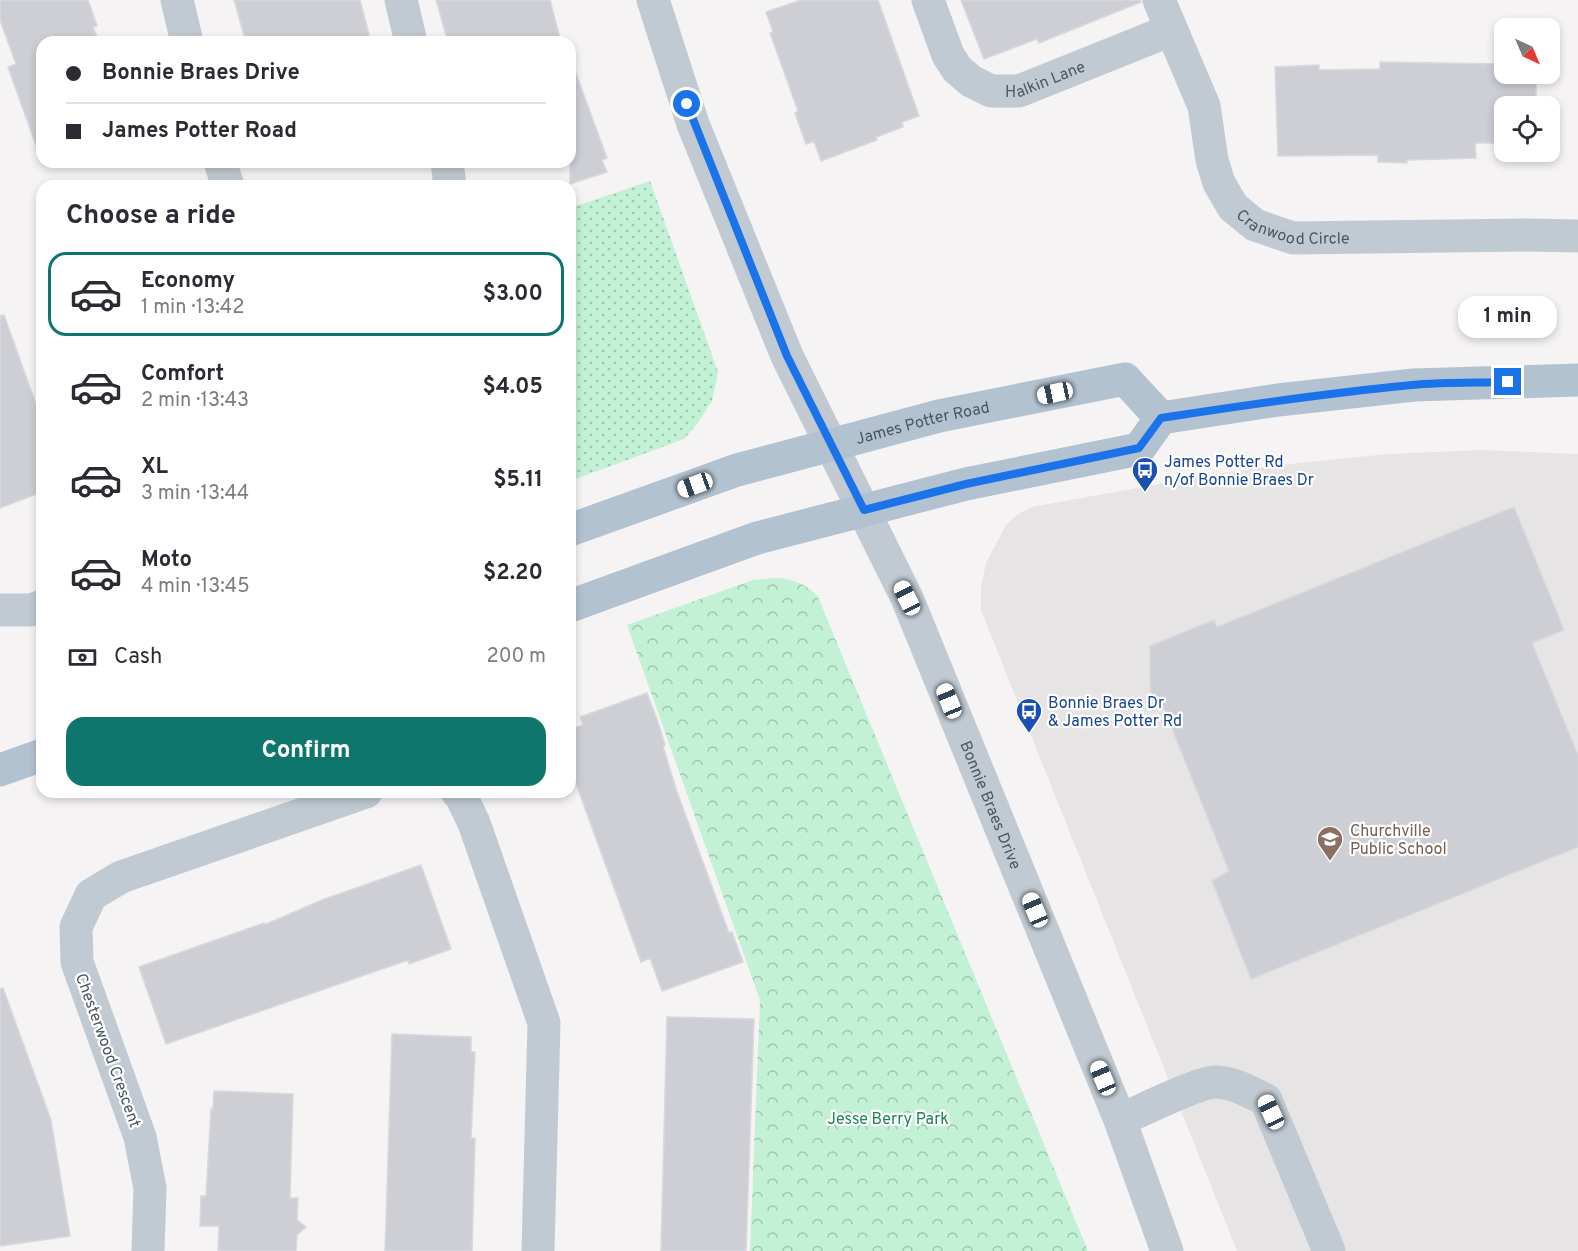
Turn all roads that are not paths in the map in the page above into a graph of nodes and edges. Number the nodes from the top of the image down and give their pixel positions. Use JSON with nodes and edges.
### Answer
{"nodes":[{"id":1,"x":177,"y":0,"type":"edge"},
{"id":2,"x":400,"y":0,"type":"edge"},
{"id":3,"x":653,"y":0,"type":"edge"},
{"id":4,"x":928,"y":0,"type":"edge"},
{"id":5,"x":1159,"y":0,"type":"edge"},
{"id":6,"x":1171,"y":30,"type":"junction"},
{"id":7,"x":186,"y":36,"type":"edge"},
{"id":8,"x":409,"y":36,"type":"edge"},
{"id":9,"x":1578,"y":236,"type":"edge"},
{"id":10,"x":1578,"y":380,"type":"edge"},
{"id":11,"x":1161,"y":418,"type":"junction"},
{"id":12,"x":831,"y":445,"type":"junction"},
{"id":13,"x":864,"y":510,"type":"junction"},
{"id":14,"x":576,"y":528,"type":"edge"},
{"id":15,"x":576,"y":604,"type":"edge"},
{"id":16,"x":36,"y":608,"type":"edge"},
{"id":17,"x":0,"y":610,"type":"edge"},
{"id":18,"x":36,"y":757,"type":"edge"},
{"id":19,"x":0,"y":770,"type":"edge"},
{"id":20,"x":349,"y":798,"type":"edge"},
{"id":21,"x":462,"y":798,"type":"edge"},
{"id":22,"x":1120,"y":1120,"type":"junction"},
{"id":23,"x":148,"y":1251,"type":"edge"},
{"id":24,"x":538,"y":1251,"type":"edge"},
{"id":25,"x":1167,"y":1251,"type":"edge"},
{"id":26,"x":1329,"y":1251,"type":"edge"}],
"edges":[{"from":1,"to":7,"type":"street"},
{"from":2,"to":8,"type":"street"},
{"from":3,"to":12,"type":"street","name":"Bonnie Braes Drive"},
{"from":4,"to":6,"type":"street","name":"Halkin Lane"},
{"from":5,"to":6,"type":"street","name":"Cranwood Circle"},
{"from":6,"to":9,"type":"street","name":"Cranwood Circle"},
{"from":10,"to":11,"type":"main road"},
{"from":11,"to":12,"type":"main road","name":"James Potter Road"},
{"from":11,"to":13,"type":"main road"},
{"from":12,"to":13,"type":"street","name":"Bonnie Braes Drive"},
{"from":12,"to":14,"type":"main road","name":"James Potter Road"},
{"from":13,"to":15,"type":"main road"},
{"from":13,"to":22,"type":"street","name":"Bonnie Braes Drive"},
{"from":16,"to":17,"type":"street"},
{"from":18,"to":19,"type":"main road"},
{"from":20,"to":23,"type":"street","name":"Chesterwood Crescent"},
{"from":21,"to":24,"type":"street"},
{"from":22,"to":25,"type":"street","name":"Bonnie Braes Drive"},
{"from":22,"to":26,"type":"street"}]}
